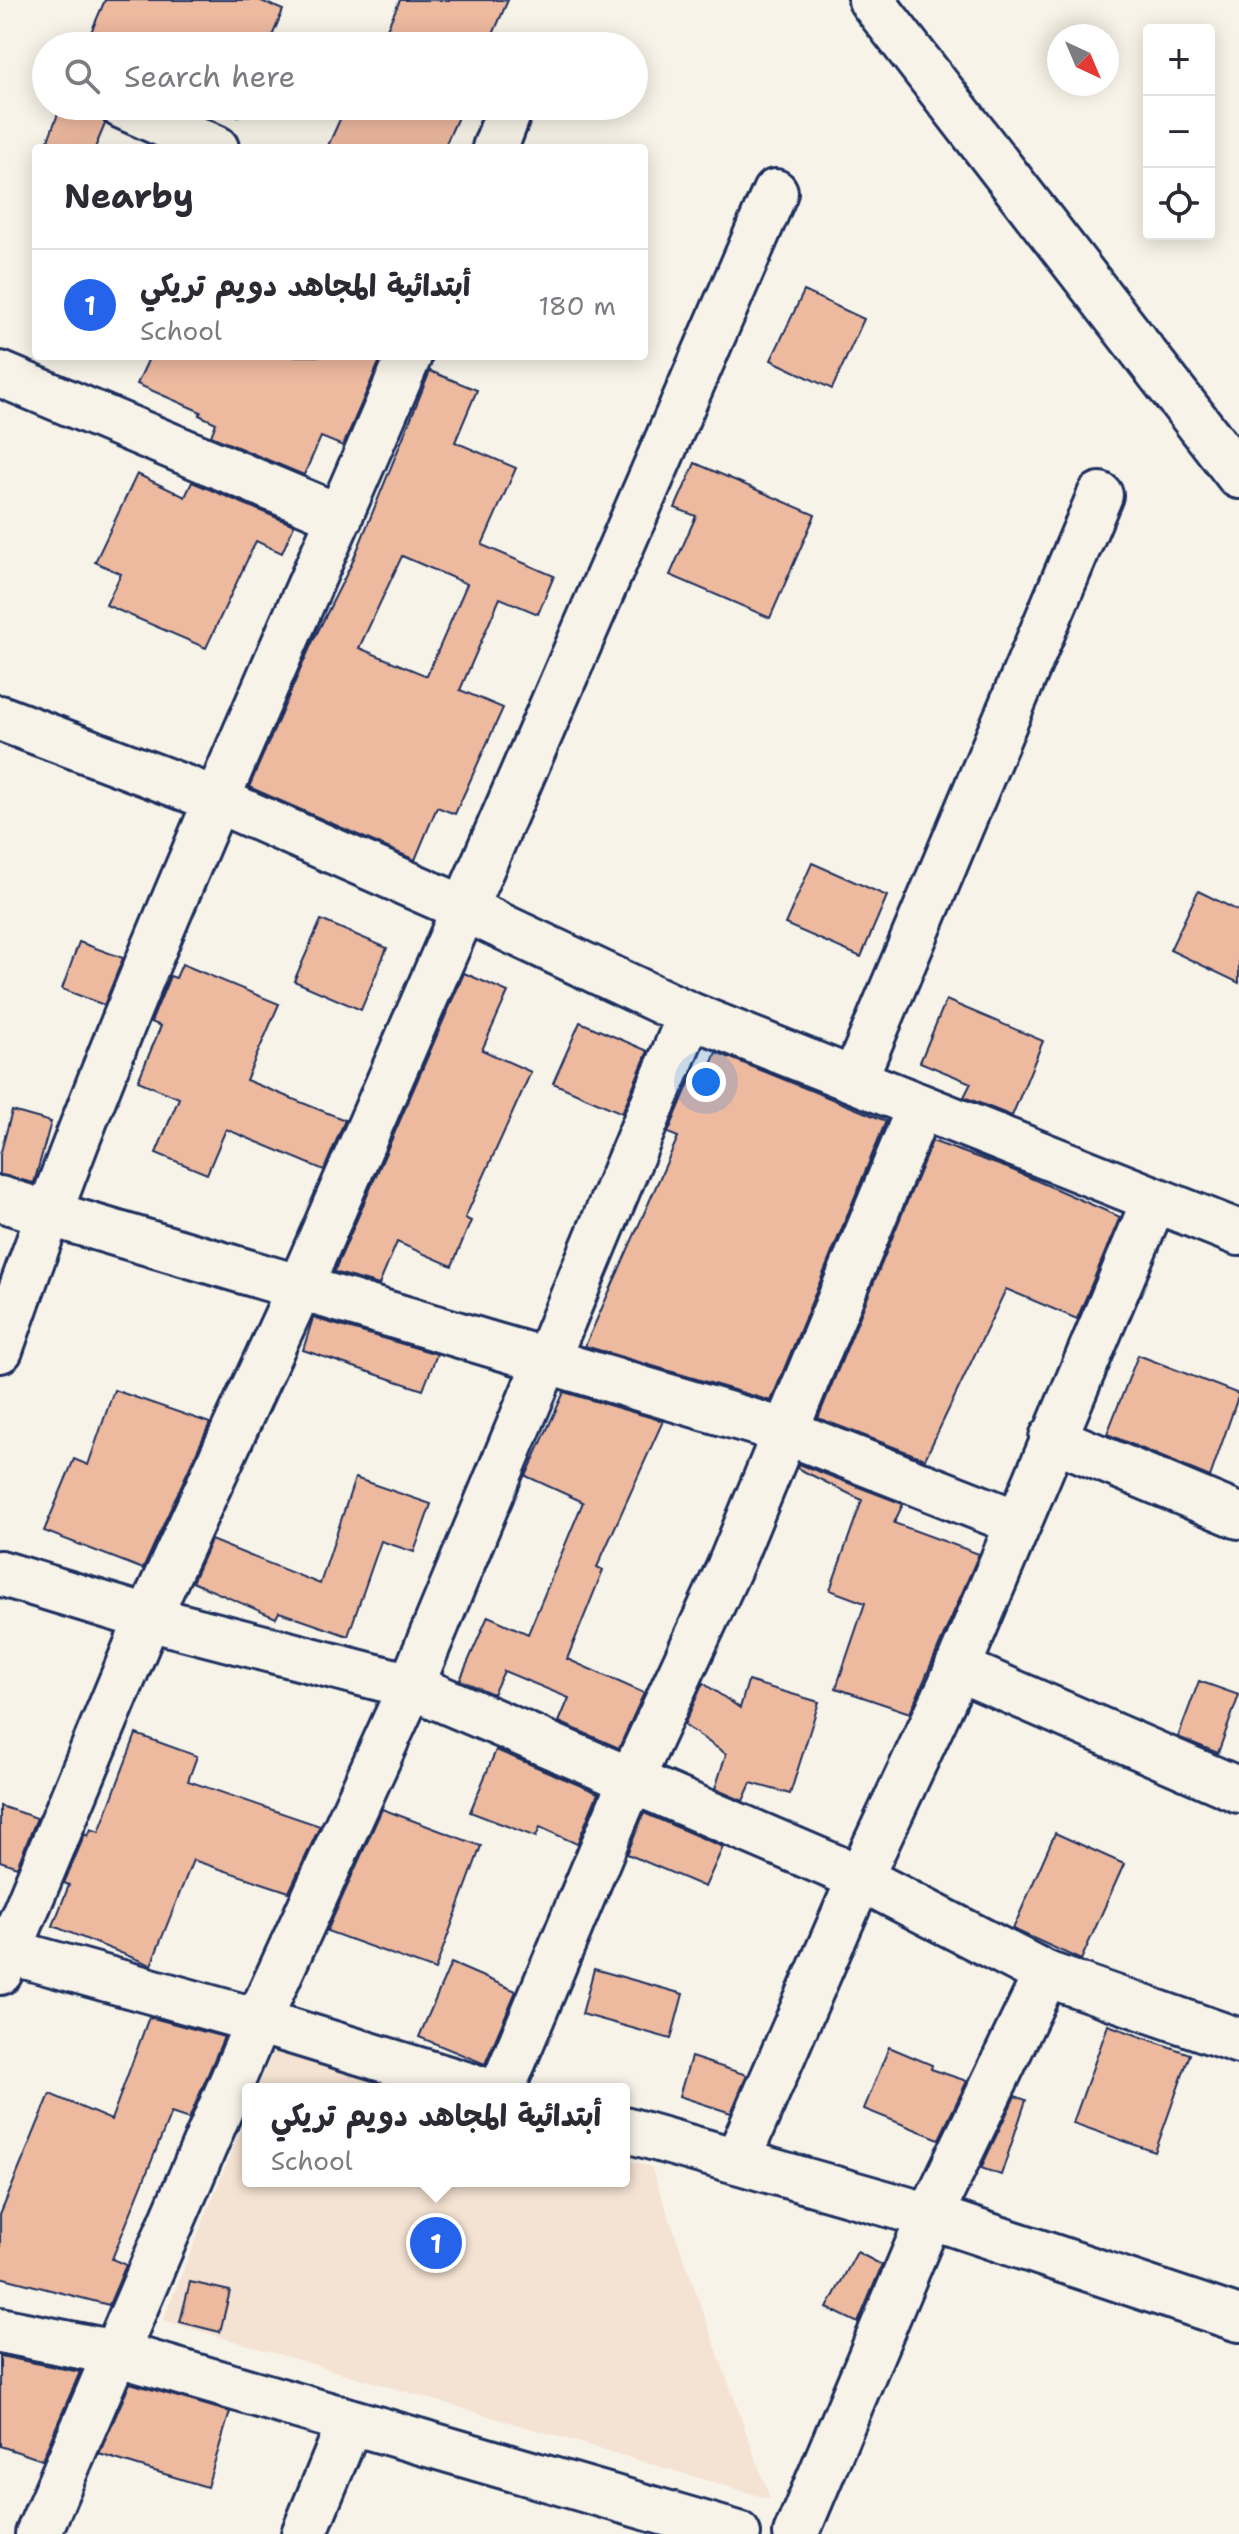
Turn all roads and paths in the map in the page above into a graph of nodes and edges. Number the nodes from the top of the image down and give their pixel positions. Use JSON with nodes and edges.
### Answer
{"nodes":[{"id":1,"x":871,"y":0,"type":"edge"},
{"id":2,"x":153,"y":120,"type":"edge"},
{"id":3,"x":506,"y":120,"type":"edge"},
{"id":4,"x":207,"y":144,"type":"edge"},
{"id":5,"x":497,"y":144,"type":"edge"},
{"id":6,"x":775,"y":192,"type":"dead end"},
{"id":7,"x":407,"y":360,"type":"edge"},
{"id":8,"x":0,"y":374,"type":"edge"},
{"id":9,"x":1239,"y":476,"type":"edge"},
{"id":10,"x":1100,"y":495,"type":"dead end"},
{"id":11,"x":340,"y":517,"type":"junction"},
{"id":12,"x":0,"y":718,"type":"edge"},
{"id":13,"x":217,"y":800,"type":"junction"},
{"id":14,"x":465,"y":909,"type":"junction"},
{"id":15,"x":690,"y":1015,"type":"junction"},
{"id":16,"x":855,"y":1078,"type":"junction"},
{"id":17,"x":919,"y":1108,"type":"junction"},
{"id":18,"x":0,"y":1199,"type":"edge"},
{"id":19,"x":1154,"y":1201,"type":"junction"},
{"id":20,"x":48,"y":1212,"type":"junction"},
{"id":21,"x":1239,"y":1233,"type":"edge"},
{"id":22,"x":300,"y":1287,"type":"junction"},
{"id":23,"x":0,"y":1350,"type":"edge"},
{"id":24,"x":547,"y":1358,"type":"junction"},
{"id":25,"x":784,"y":1431,"type":"junction"},
{"id":26,"x":1052,"y":1438,"type":"junction"},
{"id":27,"x":1239,"y":1516,"type":"edge"},
{"id":28,"x":1016,"y":1522,"type":"junction"},
{"id":29,"x":0,"y":1573,"type":"edge"},
{"id":30,"x":148,"y":1618,"type":"junction"},
{"id":31,"x":957,"y":1668,"type":"junction"},
{"id":32,"x":411,"y":1686,"type":"junction"},
{"id":33,"x":632,"y":1778,"type":"junction"},
{"id":34,"x":1239,"y":1790,"type":"edge"},
{"id":35,"x":860,"y":1878,"type":"junction"},
{"id":36,"x":3,"y":1958,"type":"edge"},
{"id":37,"x":1046,"y":1974,"type":"junction"},
{"id":38,"x":258,"y":2021,"type":"junction"},
{"id":39,"x":1239,"y":2041,"type":"edge"},
{"id":40,"x":461,"y":2083,"type":"edge"},
{"id":41,"x":505,"y":2083,"type":"edge"},
{"id":42,"x":630,"y":2131,"type":"edge"},
{"id":43,"x":737,"y":2161,"type":"junction"},
{"id":44,"x":930,"y":2216,"type":"junction"},
{"id":45,"x":1239,"y":2319,"type":"edge"},
{"id":46,"x":0,"y":2330,"type":"edge"},
{"id":47,"x":115,"y":2353,"type":"junction"},
{"id":48,"x":350,"y":2422,"type":"junction"},
{"id":49,"x":38,"y":2534,"type":"edge"},
{"id":50,"x":304,"y":2534,"type":"edge"},
{"id":51,"x":738,"y":2534,"type":"edge"},
{"id":52,"x":796,"y":2534,"type":"edge"}],
"edges":[{"from":1,"to":9,"type":"street"},
{"from":2,"to":4,"type":"street"},
{"from":3,"to":5,"type":"street"},
{"from":6,"to":14,"type":"street"},
{"from":7,"to":11,"type":"street"},
{"from":8,"to":11,"type":"street"},
{"from":10,"to":16,"type":"street"},
{"from":11,"to":13,"type":"street"},
{"from":12,"to":13,"type":"street"},
{"from":13,"to":14,"type":"street"},
{"from":13,"to":20,"type":"street"},
{"from":14,"to":15,"type":"street"},
{"from":14,"to":22,"type":"street"},
{"from":15,"to":16,"type":"street"},
{"from":15,"to":24,"type":"street"},
{"from":16,"to":17,"type":"street"},
{"from":17,"to":19,"type":"street"},
{"from":17,"to":25,"type":"street"},
{"from":18,"to":20,"type":"street"},
{"from":19,"to":21,"type":"street"},
{"from":19,"to":26,"type":"street"},
{"from":20,"to":22,"type":"street"},
{"from":20,"to":23,"type":"street"},
{"from":22,"to":24,"type":"street"},
{"from":22,"to":30,"type":"street"},
{"from":24,"to":25,"type":"street"},
{"from":24,"to":32,"type":"street"},
{"from":25,"to":28,"type":"street"},
{"from":25,"to":33,"type":"street"},
{"from":26,"to":27,"type":"street"},
{"from":26,"to":28,"type":"street"},
{"from":28,"to":31,"type":"street"},
{"from":29,"to":30,"type":"street"},
{"from":30,"to":32,"type":"street"},
{"from":30,"to":36,"type":"street"},
{"from":31,"to":34,"type":"street"},
{"from":31,"to":35,"type":"street"},
{"from":32,"to":33,"type":"street"},
{"from":32,"to":38,"type":"street"},
{"from":33,"to":35,"type":"street"},
{"from":33,"to":41,"type":"street"},
{"from":35,"to":37,"type":"street"},
{"from":35,"to":43,"type":"street"},
{"from":36,"to":38,"type":"street"},
{"from":37,"to":39,"type":"street"},
{"from":37,"to":44,"type":"street"},
{"from":38,"to":40,"type":"street"},
{"from":38,"to":47,"type":"street"},
{"from":42,"to":43,"type":"street"},
{"from":43,"to":44,"type":"street"},
{"from":44,"to":45,"type":"street"},
{"from":44,"to":52,"type":"street"},
{"from":46,"to":47,"type":"street"},
{"from":47,"to":48,"type":"street"},
{"from":47,"to":49,"type":"street"},
{"from":48,"to":50,"type":"street"},
{"from":48,"to":51,"type":"street"}]}
